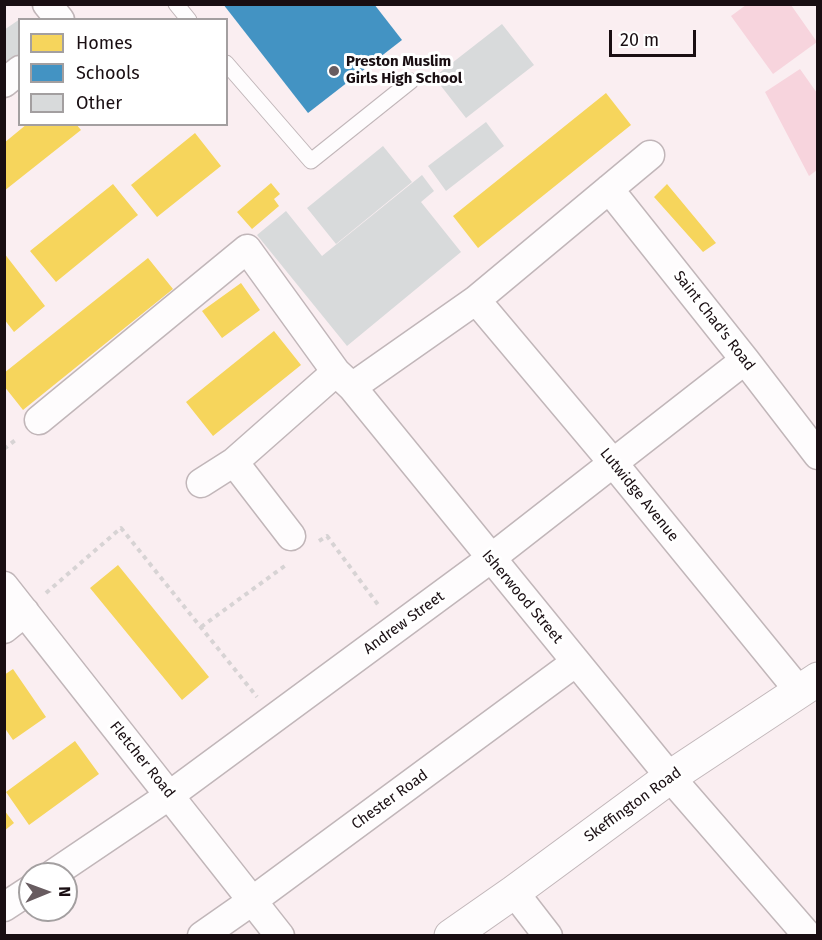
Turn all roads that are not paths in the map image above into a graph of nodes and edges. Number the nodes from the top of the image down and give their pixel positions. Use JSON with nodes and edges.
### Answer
{"nodes":[{"id":1,"x":47,"y":4,"type":"edge"},
{"id":2,"x":176,"y":4,"type":"edge"},
{"id":3,"x":58,"y":18,"type":"edge"},
{"id":4,"x":187,"y":18,"type":"edge"},
{"id":5,"x":228,"y":65,"type":"edge"},
{"id":6,"x":18,"y":72,"type":"edge"},
{"id":7,"x":411,"y":81,"type":"dead end"},
{"id":8,"x":4,"y":83,"type":"edge"},
{"id":9,"x":650,"y":155,"type":"dead end"},
{"id":10,"x":609,"y":189,"type":"junction"},
{"id":11,"x":476,"y":300,"type":"junction"},
{"id":12,"x":746,"y":360,"type":"junction"},
{"id":13,"x":344,"y":380,"type":"junction"},
{"id":14,"x":39,"y":420,"type":"dead end"},
{"id":15,"x":818,"y":455,"type":"edge"},
{"id":16,"x":234,"y":462,"type":"junction"},
{"id":17,"x":614,"y":464,"type":"junction"},
{"id":18,"x":201,"y":483,"type":"dead end"},
{"id":19,"x":302,"y":541,"type":"road end"},
{"id":20,"x":490,"y":559,"type":"junction"},
{"id":21,"x":4,"y":586,"type":"edge"},
{"id":22,"x":15,"y":620,"type":"edge"},
{"id":23,"x":576,"y":662,"type":"junction"},
{"id":24,"x":808,"y":685,"type":"edge"},
{"id":25,"x":670,"y":777,"type":"junction"},
{"id":26,"x":170,"y":795,"type":"junction"},
{"id":27,"x":71,"y":862,"type":"edge"},
{"id":28,"x":514,"y":892,"type":"junction"},
{"id":29,"x":18,"y":898,"type":"edge"},
{"id":30,"x":252,"y":901,"type":"junction"},
{"id":31,"x":4,"y":907,"type":"edge"},
{"id":32,"x":202,"y":936,"type":"edge"},
{"id":33,"x":280,"y":936,"type":"edge"},
{"id":34,"x":451,"y":936,"type":"edge"},
{"id":35,"x":548,"y":936,"type":"edge"},
{"id":36,"x":808,"y":936,"type":"edge"}],
"edges":[{"from":1,"to":3,"type":"street"},
{"from":2,"to":4,"type":"lane"},
{"from":5,"to":7,"type":"lane"},
{"from":6,"to":8,"type":"street"},
{"from":9,"to":10,"type":"street"},
{"from":10,"to":11,"type":"street"},
{"from":10,"to":12,"type":"street","name":"Saint Chad's Road"},
{"from":11,"to":13,"type":"street"},
{"from":11,"to":17,"type":"street","name":"Lutwidge Avenue"},
{"from":12,"to":15,"type":"street","name":"Saint Chad's Road"},
{"from":12,"to":17,"type":"street","name":"Andrew Street"},
{"from":13,"to":14,"type":"street","name":"Isherwood Street"},
{"from":13,"to":16,"type":"street"},
{"from":13,"to":20,"type":"street","name":"Isherwood Street"},
{"from":16,"to":18,"type":"street"},
{"from":16,"to":19,"type":"street"},
{"from":17,"to":20,"type":"street","name":"Andrew Street"},
{"from":17,"to":24,"type":"street","name":"Lutwidge Avenue"},
{"from":20,"to":23,"type":"street","name":"Isherwood Street"},
{"from":20,"to":26,"type":"street","name":"Andrew Street"},
{"from":21,"to":22,"type":"street","name":"Fletcher Road"},
{"from":22,"to":26,"type":"street","name":"Fletcher Road"},
{"from":23,"to":25,"type":"street","name":"Isherwood Street"},
{"from":23,"to":30,"type":"street","name":"Chester Road"},
{"from":24,"to":25,"type":"street","name":"Skeffington Road"},
{"from":25,"to":28,"type":"street","name":"Skeffington Road"},
{"from":25,"to":36,"type":"street","name":"Isherwood Street"},
{"from":26,"to":27,"type":"street","name":"Andrew Street"},
{"from":26,"to":30,"type":"street","name":"Fletcher Road"},
{"from":28,"to":34,"type":"street","name":"Skeffington Road"},
{"from":28,"to":35,"type":"street"},
{"from":29,"to":31,"type":"street"},
{"from":30,"to":32,"type":"street","name":"Chester Road"},
{"from":30,"to":33,"type":"street","name":"Fletcher Road"}]}
